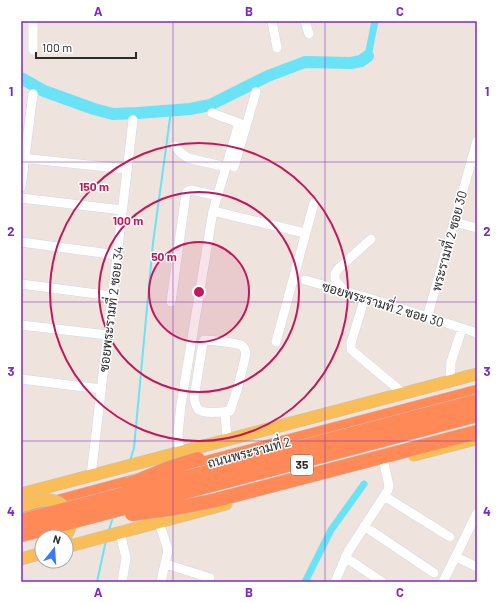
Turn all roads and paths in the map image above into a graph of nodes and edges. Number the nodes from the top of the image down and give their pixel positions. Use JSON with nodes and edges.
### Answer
{"nodes":[{"id":1,"x":34,"y":21,"type":"edge"},
{"id":2,"x":272,"y":21,"type":"edge"},
{"id":3,"x":305,"y":21,"type":"edge"},
{"id":4,"x":309,"y":34,"type":"dead end"},
{"id":5,"x":277,"y":48,"type":"dead end"},
{"id":6,"x":33,"y":50,"type":"dead end"},
{"id":7,"x":256,"y":92,"type":"dead end"},
{"id":8,"x":33,"y":94,"type":"dead end"},
{"id":9,"x":21,"y":108,"type":"edge"},
{"id":10,"x":31,"y":111,"type":"junction"},
{"id":11,"x":212,"y":113,"type":"dead end"},
{"id":12,"x":133,"y":120,"type":"dead end"},
{"id":13,"x":240,"y":133,"type":"junction"},
{"id":14,"x":477,"y":141,"type":"edge"},
{"id":15,"x":175,"y":146,"type":"dead end"},
{"id":16,"x":23,"y":158,"type":"edge"},
{"id":17,"x":230,"y":167,"type":"junction"},
{"id":18,"x":128,"y":169,"type":"junction"},
{"id":19,"x":21,"y":187,"type":"edge"},
{"id":20,"x":218,"y":196,"type":"junction"},
{"id":21,"x":21,"y":198,"type":"edge"},
{"id":22,"x":314,"y":203,"type":"dead end"},
{"id":23,"x":122,"y":210,"type":"junction"},
{"id":24,"x":213,"y":211,"type":"junction"},
{"id":25,"x":454,"y":222,"type":"junction"},
{"id":26,"x":477,"y":228,"type":"edge"},
{"id":27,"x":305,"y":233,"type":"junction"},
{"id":28,"x":371,"y":239,"type":"dead end"},
{"id":29,"x":21,"y":242,"type":"edge"},
{"id":30,"x":117,"y":255,"type":"junction"},
{"id":31,"x":305,"y":280,"type":"dead end"},
{"id":32,"x":21,"y":284,"type":"edge"},
{"id":33,"x":346,"y":292,"type":"junction"},
{"id":34,"x":112,"y":296,"type":"junction"},
{"id":35,"x":365,"y":297,"type":"junction"},
{"id":36,"x":171,"y":302,"type":"dead end"},
{"id":37,"x":427,"y":318,"type":"junction"},
{"id":38,"x":21,"y":324,"type":"edge"},
{"id":39,"x":462,"y":329,"type":"junction"},
{"id":40,"x":477,"y":333,"type":"edge"},
{"id":41,"x":108,"y":335,"type":"junction"},
{"id":42,"x":276,"y":342,"type":"dead end"},
{"id":43,"x":477,"y":374,"type":"edge"},
{"id":44,"x":21,"y":379,"type":"edge"},
{"id":45,"x":450,"y":381,"type":"junction"},
{"id":46,"x":477,"y":385,"type":"edge"},
{"id":47,"x":101,"y":389,"type":"junction"},
{"id":48,"x":477,"y":392,"type":"edge"},
{"id":49,"x":404,"y":393,"type":"junction"},
{"id":50,"x":477,"y":401,"type":"edge"},
{"id":51,"x":225,"y":412,"type":"junction"},
{"id":52,"x":477,"y":415,"type":"edge"},
{"id":53,"x":477,"y":419,"type":"edge"},
{"id":54,"x":477,"y":432,"type":"edge"},
{"id":55,"x":227,"y":439,"type":"junction"},
{"id":56,"x":477,"y":439,"type":"edge"},
{"id":57,"x":180,"y":452,"type":"junction"},
{"id":58,"x":384,"y":462,"type":"junction"},
{"id":59,"x":91,"y":476,"type":"junction"},
{"id":60,"x":21,"y":494,"type":"edge"},
{"id":61,"x":384,"y":496,"type":"junction"},
{"id":62,"x":21,"y":506,"type":"edge"},
{"id":63,"x":21,"y":512,"type":"edge"},
{"id":64,"x":77,"y":513,"type":"junction"},
{"id":65,"x":477,"y":513,"type":"edge"},
{"id":66,"x":21,"y":521,"type":"edge"},
{"id":67,"x":159,"y":522,"type":"junction"},
{"id":68,"x":364,"y":526,"type":"junction"},
{"id":69,"x":69,"y":529,"type":"edge"},
{"id":70,"x":118,"y":533,"type":"junction"},
{"id":71,"x":21,"y":535,"type":"edge"},
{"id":72,"x":450,"y":537,"type":"dead end"},
{"id":73,"x":21,"y":538,"type":"edge"},
{"id":74,"x":74,"y":545,"type":"edge"},
{"id":75,"x":34,"y":548,"type":"edge"},
{"id":76,"x":21,"y":551,"type":"edge"},
{"id":77,"x":34,"y":555,"type":"edge"},
{"id":78,"x":345,"y":557,"type":"junction"},
{"id":79,"x":456,"y":557,"type":"junction"},
{"id":80,"x":21,"y":559,"type":"edge"},
{"id":81,"x":166,"y":564,"type":"junction"},
{"id":82,"x":477,"y":567,"type":"edge"},
{"id":83,"x":434,"y":573,"type":"dead end"},
{"id":84,"x":210,"y":578,"type":"dead end"},
{"id":85,"x":122,"y":582,"type":"edge"},
{"id":86,"x":161,"y":582,"type":"edge"},
{"id":87,"x":335,"y":582,"type":"edge"},
{"id":88,"x":382,"y":582,"type":"edge"},
{"id":89,"x":443,"y":582,"type":"edge"}],
"edges":[{"from":1,"to":6,"type":"street"},
{"from":2,"to":5,"type":"street"},
{"from":3,"to":4,"type":"street"},
{"from":7,"to":13,"type":"street"},
{"from":8,"to":10,"type":"street"},
{"from":9,"to":10,"type":"street"},
{"from":10,"to":16,"type":"street"},
{"from":11,"to":13,"type":"street"},
{"from":12,"to":18,"type":"street","name":"ซอยพระรามที่ 2 ซอย 34"},
{"from":13,"to":17,"type":"street"},
{"from":14,"to":25,"type":"street","name":"พระรามที่ 2 ซอย 30"},
{"from":15,"to":17,"type":"street"},
{"from":16,"to":18,"type":"street"},
{"from":16,"to":19,"type":"street"},
{"from":17,"to":20,"type":"street"},
{"from":18,"to":23,"type":"street","name":"ซอยพระรามที่ 2 ซอย 34"},
{"from":20,"to":24,"type":"street"},
{"from":20,"to":36,"type":"street"},
{"from":21,"to":23,"type":"street"},
{"from":22,"to":27,"type":"street"},
{"from":23,"to":30,"type":"street","name":"ซอยพระรามที่ 2 ซอย 34"},
{"from":24,"to":27,"type":"street"},
{"from":24,"to":57,"type":"street"},
{"from":25,"to":26,"type":"street"},
{"from":25,"to":37,"type":"street","name":"พระรามที่ 2 ซอย 30"},
{"from":27,"to":42,"type":"street"},
{"from":28,"to":33,"type":"street"},
{"from":29,"to":30,"type":"street"},
{"from":30,"to":34,"type":"street","name":"ซอยพระรามที่ 2 ซอย 34"},
{"from":31,"to":33,"type":"street","name":"ซอยพระรามที่ 2 ซอย 30"},
{"from":32,"to":34,"type":"street"},
{"from":33,"to":35,"type":"street","name":"ซอยพระรามที่ 2 ซอย 30"},
{"from":34,"to":41,"type":"street","name":"ซอยพระรามที่ 2 ซอย 34"},
{"from":35,"to":37,"type":"street","name":"ซอยพระรามที่ 2 ซอย 30"},
{"from":35,"to":49,"type":"street"},
{"from":37,"to":39,"type":"street","name":"ซอยพระรามที่ 2 ซอย 30"},
{"from":38,"to":41,"type":"street"},
{"from":39,"to":40,"type":"street","name":"ซอยพระรามที่ 2 ซอย 30"},
{"from":39,"to":45,"type":"street","name":"ซอยพระรามที่ 2 ซอย 30"},
{"from":41,"to":47,"type":"street","name":"ซอยพระรามที่ 2 ซอย 34"},
{"from":43,"to":45,"type":"main road","name":"ถนนพระรามที่ 2"},
{"from":44,"to":47,"type":"street"},
{"from":45,"to":49,"type":"main road","name":"ถนนพระรามที่ 2"},
{"from":46,"to":64,"type":"highway","bridge":true},
{"from":47,"to":59,"type":"street","name":"ซอยพระรามที่ 2 ซอย 34"},
{"from":48,"to":63,"type":"highway","name":"ถนนพระรามที่ 2","number":"35","bridge":true},
{"from":49,"to":55,"type":"main road","name":"ถนนพระรามที่ 2"},
{"from":50,"to":64,"type":"highway","bridge":true},
{"from":51,"to":51,"type":"street"},
{"from":51,"to":55,"type":"street"},
{"from":52,"to":64,"type":"highway","bridge":true},
{"from":53,"to":73,"type":"highway","name":"ถนนพระรามที่ 2","number":"35"},
{"from":54,"to":64,"type":"highway","bridge":true},
{"from":55,"to":57,"type":"main road","name":"ถนนพระรามที่ 2"},
{"from":56,"to":58,"type":"main road","number":"35"},
{"from":57,"to":59,"type":"main road","name":"ถนนพระรามที่ 2"},
{"from":58,"to":61,"type":"street"},
{"from":58,"to":67,"type":"main road","number":"35"},
{"from":59,"to":60,"type":"main road","name":"ถนนพระรามที่ 2"},
{"from":61,"to":68,"type":"street"},
{"from":61,"to":72,"type":"street"},
{"from":62,"to":69,"type":"main road","bridge":true},
{"from":64,"to":66,"type":"highway","bridge":true},
{"from":64,"to":71,"type":"highway","bridge":true},
{"from":65,"to":79,"type":"street"},
{"from":67,"to":70,"type":"main road","number":"35"},
{"from":67,"to":81,"type":"street"},
{"from":68,"to":78,"type":"street"},
{"from":68,"to":83,"type":"street"},
{"from":70,"to":74,"type":"main road","number":"35"},
{"from":70,"to":85,"type":"street"},
{"from":75,"to":76,"type":"main road"},
{"from":77,"to":80,"type":"main road"},
{"from":78,"to":87,"type":"street"},
{"from":78,"to":88,"type":"street"},
{"from":79,"to":82,"type":"street"},
{"from":79,"to":89,"type":"street"},
{"from":81,"to":84,"type":"street"},
{"from":81,"to":86,"type":"street"}]}
